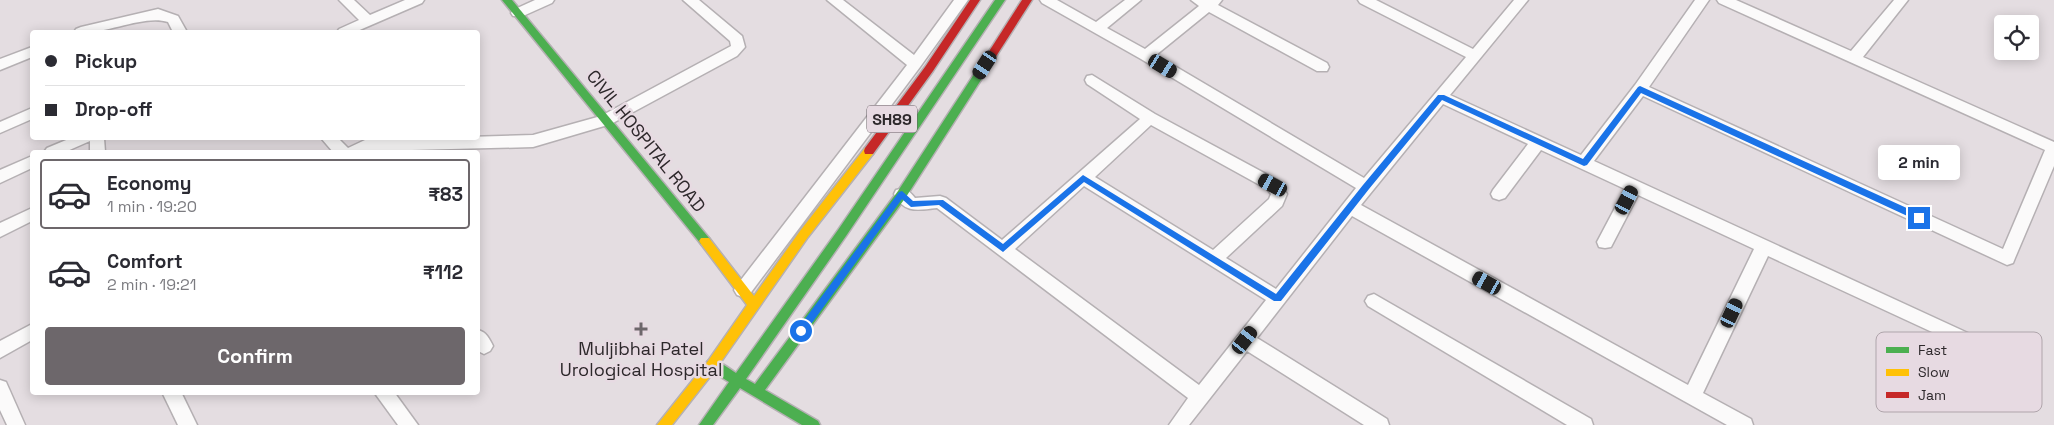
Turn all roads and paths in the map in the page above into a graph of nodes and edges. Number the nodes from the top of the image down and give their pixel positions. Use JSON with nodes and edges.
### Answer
{"nodes":[{"id":1,"x":346,"y":0,"type":"edge"},
{"id":2,"x":417,"y":0,"type":"edge"},
{"id":3,"x":507,"y":0,"type":"edge"},
{"id":4,"x":548,"y":0,"type":"edge"},
{"id":5,"x":690,"y":0,"type":"edge"},
{"id":6,"x":834,"y":0,"type":"edge"},
{"id":7,"x":961,"y":0,"type":"edge"},
{"id":8,"x":975,"y":0,"type":"edge"},
{"id":9,"x":1000,"y":0,"type":"edge"},
{"id":10,"x":1027,"y":0,"type":"edge"},
{"id":11,"x":1047,"y":0,"type":"edge"},
{"id":12,"x":1134,"y":0,"type":"edge"},
{"id":13,"x":1365,"y":0,"type":"edge"},
{"id":14,"x":1521,"y":0,"type":"edge"},
{"id":15,"x":1702,"y":0,"type":"edge"},
{"id":16,"x":1724,"y":0,"type":"edge"},
{"id":17,"x":1901,"y":0,"type":"edge"},
{"id":18,"x":1207,"y":2,"type":"edge"},
{"id":19,"x":518,"y":14,"type":"junction"},
{"id":20,"x":369,"y":22,"type":"junction"},
{"id":21,"x":1097,"y":28,"type":"junction"},
{"id":22,"x":90,"y":30,"type":"edge"},
{"id":23,"x":179,"y":30,"type":"edge"},
{"id":24,"x":349,"y":30,"type":"edge"},
{"id":25,"x":30,"y":53,"type":"edge"},
{"id":26,"x":1146,"y":56,"type":"junction"},
{"id":27,"x":1476,"y":56,"type":"junction"},
{"id":28,"x":1854,"y":58,"type":"junction"},
{"id":29,"x":915,"y":64,"type":"junction"},
{"id":30,"x":0,"y":65,"type":"edge"},
{"id":31,"x":1322,"y":67,"type":"dead end"},
{"id":32,"x":1092,"y":80,"type":"dead end"},
{"id":33,"x":1640,"y":89,"type":"junction"},
{"id":34,"x":1441,"y":97,"type":"junction"},
{"id":35,"x":30,"y":114,"type":"edge"},
{"id":36,"x":1150,"y":118,"type":"junction"},
{"id":37,"x":606,"y":120,"type":"junction"},
{"id":38,"x":0,"y":128,"type":"edge"},
{"id":39,"x":79,"y":140,"type":"edge"},
{"id":40,"x":331,"y":140,"type":"edge"},
{"id":41,"x":398,"y":141,"type":"edge"},
{"id":42,"x":1538,"y":142,"type":"junction"},
{"id":43,"x":2054,"y":148,"type":"edge"},
{"id":44,"x":57,"y":150,"type":"edge"},
{"id":45,"x":340,"y":150,"type":"edge"},
{"id":46,"x":357,"y":150,"type":"edge"},
{"id":47,"x":30,"y":163,"type":"edge"},
{"id":48,"x":1584,"y":163,"type":"junction"},
{"id":49,"x":0,"y":177,"type":"edge"},
{"id":50,"x":1083,"y":178,"type":"junction"},
{"id":51,"x":1635,"y":186,"type":"junction"},
{"id":52,"x":1366,"y":187,"type":"junction"},
{"id":53,"x":902,"y":194,"type":"junction"},
{"id":54,"x":1499,"y":194,"type":"dead end"},
{"id":55,"x":1350,"y":207,"type":"junction"},
{"id":56,"x":30,"y":215,"type":"edge"},
{"id":57,"x":0,"y":231,"type":"edge"},
{"id":58,"x":1605,"y":242,"type":"dead end"},
{"id":59,"x":1764,"y":246,"type":"junction"},
{"id":60,"x":1003,"y":248,"type":"junction"},
{"id":61,"x":1214,"y":259,"type":"junction"},
{"id":62,"x":743,"y":290,"type":"junction"},
{"id":63,"x":1278,"y":299,"type":"junction"},
{"id":64,"x":1374,"y":301,"type":"dead end"},
{"id":65,"x":755,"y":306,"type":"junction"},
{"id":66,"x":30,"y":332,"type":"edge"},
{"id":67,"x":1949,"y":332,"type":"edge"},
{"id":68,"x":1245,"y":340,"type":"junction"},
{"id":69,"x":0,"y":350,"type":"edge"},
{"id":70,"x":712,"y":366,"type":"junction"},
{"id":71,"x":737,"y":381,"type":"junction"},
{"id":72,"x":0,"y":388,"type":"edge"},
{"id":73,"x":756,"y":392,"type":"junction"},
{"id":74,"x":173,"y":395,"type":"edge"},
{"id":75,"x":385,"y":395,"type":"edge"},
{"id":76,"x":1692,"y":396,"type":"junction"},
{"id":77,"x":1201,"y":397,"type":"junction"},
{"id":78,"x":16,"y":425,"type":"edge"},
{"id":79,"x":188,"y":425,"type":"edge"},
{"id":80,"x":409,"y":425,"type":"edge"},
{"id":81,"x":664,"y":425,"type":"edge"},
{"id":82,"x":706,"y":425,"type":"edge"},
{"id":83,"x":813,"y":425,"type":"edge"},
{"id":84,"x":1178,"y":425,"type":"edge"},
{"id":85,"x":1380,"y":425,"type":"edge"},
{"id":86,"x":1584,"y":425,"type":"edge"},
{"id":87,"x":1744,"y":425,"type":"edge"}],
"edges":[{"from":1,"to":20,"type":"street"},
{"from":2,"to":20,"type":"street"},
{"from":3,"to":19,"type":"main road","name":"CIVIL HOSPITAL ROAD"},
{"from":4,"to":19,"type":"street"},
{"from":5,"to":37,"type":"street"},
{"from":6,"to":29,"type":"street"},
{"from":7,"to":29,"type":"street"},
{"from":8,"to":65,"type":"main road","number":"SH89"},
{"from":9,"to":71,"type":"main road","number":"SH89"},
{"from":10,"to":53,"type":"main road"},
{"from":11,"to":21,"type":"street"},
{"from":12,"to":21,"type":"street"},
{"from":13,"to":27,"type":"street"},
{"from":14,"to":27,"type":"street"},
{"from":15,"to":33,"type":"street"},
{"from":16,"to":28,"type":"street"},
{"from":17,"to":28,"type":"street"},
{"from":18,"to":26,"type":"street"},
{"from":18,"to":31,"type":"street"},
{"from":19,"to":37,"type":"main road","name":"CIVIL HOSPITAL ROAD"},
{"from":20,"to":24,"type":"street"},
{"from":21,"to":26,"type":"street"},
{"from":22,"to":23,"type":"street"},
{"from":25,"to":30,"type":"street"},
{"from":26,"to":52,"type":"street"},
{"from":27,"to":34,"type":"street"},
{"from":28,"to":43,"type":"street"},
{"from":29,"to":62,"type":"street"},
{"from":32,"to":36,"type":"street"},
{"from":33,"to":43,"type":"street"},
{"from":33,"to":48,"type":"street"},
{"from":34,"to":42,"type":"street"},
{"from":34,"to":52,"type":"street"},
{"from":35,"to":38,"type":"street"},
{"from":36,"to":50,"type":"street"},
{"from":36,"to":61,"type":"street"},
{"from":37,"to":41,"type":"street"},
{"from":37,"to":62,"type":"main road","name":"CIVIL HOSPITAL ROAD"},
{"from":39,"to":44,"type":"street"},
{"from":40,"to":45,"type":"street"},
{"from":41,"to":46,"type":"street"},
{"from":42,"to":48,"type":"street"},
{"from":42,"to":54,"type":"street"},
{"from":47,"to":49,"type":"street"},
{"from":48,"to":51,"type":"street"},
{"from":50,"to":60,"type":"street"},
{"from":50,"to":61,"type":"street"},
{"from":51,"to":58,"type":"street"},
{"from":51,"to":59,"type":"street"},
{"from":52,"to":55,"type":"street"},
{"from":53,"to":60,"type":"street"},
{"from":53,"to":73,"type":"main road"},
{"from":55,"to":63,"type":"street"},
{"from":55,"to":76,"type":"street"},
{"from":56,"to":57,"type":"street"},
{"from":59,"to":67,"type":"street"},
{"from":59,"to":76,"type":"street"},
{"from":60,"to":77,"type":"street"},
{"from":61,"to":63,"type":"street"},
{"from":62,"to":65,"type":"main road","name":"CIVIL HOSPITAL ROAD"},
{"from":63,"to":68,"type":"street"},
{"from":64,"to":86,"type":"street"},
{"from":65,"to":70,"type":"main road","number":"SH89"},
{"from":66,"to":69,"type":"street"},
{"from":68,"to":77,"type":"street"},
{"from":68,"to":85,"type":"street"},
{"from":70,"to":71,"type":"main road"},
{"from":70,"to":81,"type":"main road","number":"SH89"},
{"from":71,"to":73,"type":"main road"},
{"from":71,"to":82,"type":"main road","number":"SH89"},
{"from":72,"to":78,"type":"street"},
{"from":73,"to":83,"type":"main road"},
{"from":74,"to":79,"type":"street"},
{"from":75,"to":80,"type":"street"},
{"from":76,"to":87,"type":"street"},
{"from":77,"to":84,"type":"street"}]}
